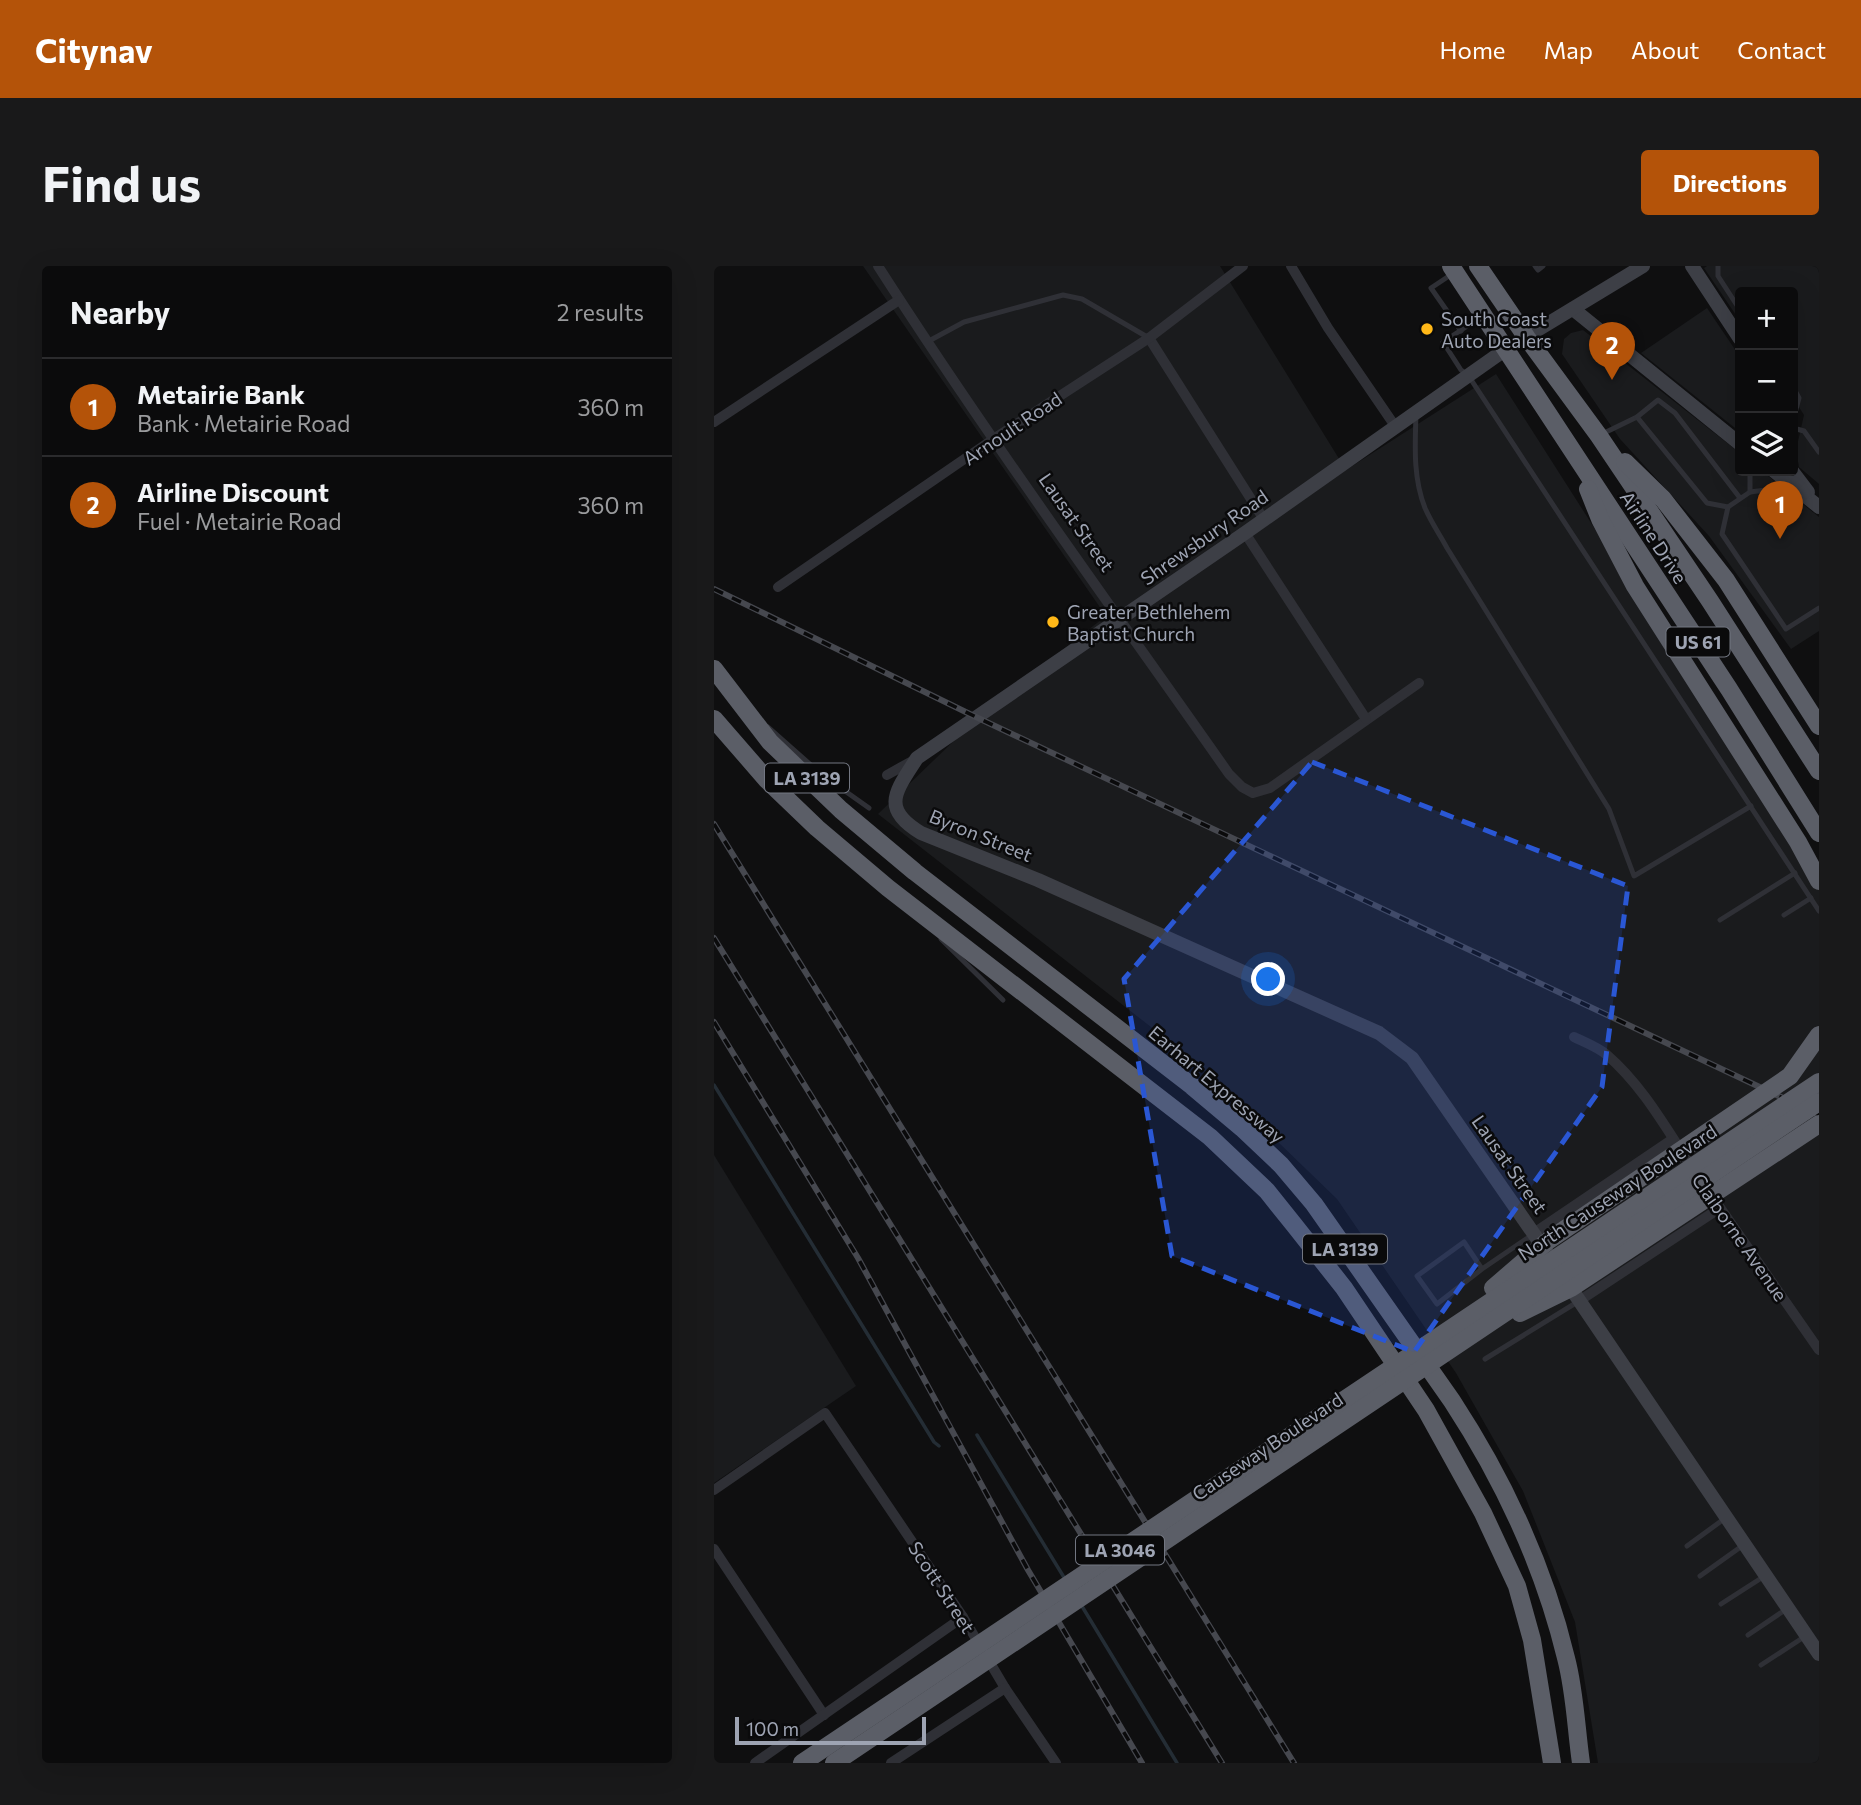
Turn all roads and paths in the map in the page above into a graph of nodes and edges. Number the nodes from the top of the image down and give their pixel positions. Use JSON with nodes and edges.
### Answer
{"nodes":[{"id":1,"x":878,"y":266,"type":"edge"},
{"id":2,"x":1243,"y":266,"type":"edge"},
{"id":3,"x":1291,"y":266,"type":"edge"},
{"id":4,"x":1478,"y":266,"type":"edge"},
{"id":5,"x":1535,"y":266,"type":"edge"},
{"id":6,"x":1543,"y":266,"type":"edge"},
{"id":7,"x":1643,"y":266,"type":"edge"},
{"id":8,"x":1692,"y":266,"type":"edge"},
{"id":9,"x":1718,"y":266,"type":"edge"},
{"id":10,"x":1453,"y":269,"type":"edge"},
{"id":11,"x":900,"y":300,"type":"junction"},
{"id":12,"x":1735,"y":302,"type":"edge"},
{"id":13,"x":1573,"y":309,"type":"junction"},
{"id":14,"x":1484,"y":316,"type":"junction"},
{"id":15,"x":1461,"y":331,"type":"junction"},
{"id":16,"x":1735,"y":331,"type":"edge"},
{"id":17,"x":1149,"y":338,"type":"junction"},
{"id":18,"x":1527,"y":338,"type":"junction"},
{"id":19,"x":927,"y":342,"type":"junction"},
{"id":20,"x":1506,"y":349,"type":"junction"},
{"id":21,"x":1468,"y":375,"type":"junction"},
{"id":22,"x":1670,"y":388,"type":"junction"},
{"id":23,"x":1657,"y":400,"type":"junction"},
{"id":24,"x":1416,"y":411,"type":"junction"},
{"id":25,"x":1637,"y":417,"type":"junction"},
{"id":26,"x":714,"y":422,"type":"edge"},
{"id":27,"x":1395,"y":426,"type":"junction"},
{"id":28,"x":1798,"y":429,"type":"edge"},
{"id":29,"x":1599,"y":436,"type":"junction"},
{"id":30,"x":995,"y":438,"type":"junction"},
{"id":31,"x":1735,"y":440,"type":"edge"},
{"id":32,"x":1819,"y":452,"type":"edge"},
{"id":33,"x":1574,"y":453,"type":"junction"},
{"id":34,"x":1750,"y":476,"type":"edge"},
{"id":35,"x":1780,"y":476,"type":"edge"},
{"id":36,"x":1796,"y":476,"type":"edge"},
{"id":37,"x":1793,"y":486,"type":"junction"},
{"id":38,"x":1750,"y":492,"type":"junction"},
{"id":39,"x":1740,"y":498,"type":"junction"},
{"id":40,"x":1728,"y":507,"type":"junction"},
{"id":41,"x":1819,"y":507,"type":"edge"},
{"id":42,"x":1264,"y":518,"type":"junction"},
{"id":43,"x":1245,"y":533,"type":"junction"},
{"id":44,"x":778,"y":587,"type":"dead end"},
{"id":45,"x":1819,"y":608,"type":"edge"},
{"id":46,"x":1120,"y":619,"type":"junction"},
{"id":47,"x":714,"y":669,"type":"edge"},
{"id":48,"x":1419,"y":683,"type":"dead end"},
{"id":49,"x":735,"y":698,"type":"junction"},
{"id":50,"x":714,"y":719,"type":"edge"},
{"id":51,"x":1366,"y":719,"type":"junction"},
{"id":52,"x":1819,"y":726,"type":"edge"},
{"id":53,"x":1814,"y":751,"type":"edge"},
{"id":54,"x":917,"y":758,"type":"junction"},
{"id":55,"x":1819,"y":771,"type":"edge"},
{"id":56,"x":887,"y":775,"type":"dead end"},
{"id":57,"x":1751,"y":806,"type":"junction"},
{"id":58,"x":869,"y":808,"type":"dead end"},
{"id":59,"x":1819,"y":833,"type":"edge"},
{"id":60,"x":1795,"y":873,"type":"junction"},
{"id":61,"x":1819,"y":881,"type":"edge"},
{"id":62,"x":888,"y":888,"type":"junction"},
{"id":63,"x":1070,"y":894,"type":"joint"},
{"id":64,"x":1811,"y":898,"type":"junction"},
{"id":65,"x":1819,"y":911,"type":"edge"},
{"id":66,"x":1784,"y":915,"type":"dead end"},
{"id":67,"x":1720,"y":920,"type":"dead end"},
{"id":68,"x":1003,"y":1000,"type":"dead end"},
{"id":69,"x":1819,"y":1035,"type":"edge"},
{"id":70,"x":1574,"y":1037,"type":"dead end"},
{"id":71,"x":1819,"y":1082,"type":"edge"},
{"id":72,"x":1819,"y":1102,"type":"edge"},
{"id":73,"x":1819,"y":1125,"type":"edge"},
{"id":74,"x":1673,"y":1139,"type":"junction"},
{"id":75,"x":1725,"y":1167,"type":"joint"},
{"id":76,"x":1720,"y":1208,"type":"junction"},
{"id":77,"x":1534,"y":1233,"type":"junction"},
{"id":78,"x":1482,"y":1269,"type":"junction"},
{"id":79,"x":1579,"y":1301,"type":"junction"},
{"id":80,"x":1437,"y":1336,"type":"junction"},
{"id":81,"x":1819,"y":1350,"type":"edge"},
{"id":82,"x":1437,"y":1357,"type":"junction"},
{"id":83,"x":1485,"y":1359,"type":"dead end"},
{"id":84,"x":714,"y":1490,"type":"edge"},
{"id":85,"x":1727,"y":1518,"type":"junction"},
{"id":86,"x":1745,"y":1544,"type":"junction"},
{"id":87,"x":1687,"y":1546,"type":"dead end"},
{"id":88,"x":714,"y":1549,"type":"edge"},
{"id":89,"x":1765,"y":1575,"type":"junction"},
{"id":90,"x":1700,"y":1576,"type":"dead end"},
{"id":91,"x":1721,"y":1604,"type":"dead end"},
{"id":92,"x":1788,"y":1608,"type":"junction"},
{"id":93,"x":963,"y":1617,"type":"junction"},
{"id":94,"x":1748,"y":1635,"type":"dead end"},
{"id":95,"x":1806,"y":1635,"type":"junction"},
{"id":96,"x":1819,"y":1654,"type":"edge"},
{"id":97,"x":1761,"y":1665,"type":"dead end"},
{"id":98,"x":1005,"y":1688,"type":"junction"},
{"id":99,"x":824,"y":1715,"type":"junction"},
{"id":100,"x":755,"y":1763,"type":"edge"},
{"id":101,"x":802,"y":1763,"type":"edge"},
{"id":102,"x":834,"y":1763,"type":"edge"},
{"id":103,"x":891,"y":1763,"type":"edge"},
{"id":104,"x":1056,"y":1763,"type":"edge"},
{"id":105,"x":1552,"y":1763,"type":"edge"},
{"id":106,"x":1581,"y":1763,"type":"edge"}],
"edges":[{"from":1,"to":11,"type":"street","name":"Lausat Street"},
{"from":2,"to":17,"type":"street","name":"Arnoult Road"},
{"from":3,"to":27,"type":"street"},
{"from":4,"to":18,"type":"highway","name":"Airline Drive","number":"US 61"},
{"from":5,"to":6,"type":"lane"},
{"from":7,"to":13,"type":"street","name":"Shrewsbury Road"},
{"from":8,"to":16,"type":"street"},
{"from":9,"to":12,"type":"lane"},
{"from":10,"to":14,"type":"highway","name":"Airline Drive","number":"US 61"},
{"from":10,"to":15,"type":"lane"},
{"from":11,"to":19,"type":"street","name":"Lausat Street"},
{"from":11,"to":26,"type":"street"},
{"from":13,"to":18,"type":"street","name":"Shrewsbury Road"},
{"from":13,"to":22,"type":"street"},
{"from":14,"to":15,"type":"lane"},
{"from":14,"to":20,"type":"highway","name":"Airline Drive","number":"US 61"},
{"from":15,"to":21,"type":"lane"},
{"from":17,"to":19,"type":"lane"},
{"from":17,"to":30,"type":"street","name":"Arnoult Road"},
{"from":17,"to":42,"type":"street"},
{"from":18,"to":20,"type":"street","name":"Shrewsbury Road"},
{"from":18,"to":29,"type":"highway","name":"Airline Drive","number":"US 61"},
{"from":19,"to":30,"type":"street","name":"Lausat Street"},
{"from":20,"to":21,"type":"street","name":"Shrewsbury Road"},
{"from":20,"to":33,"type":"highway","name":"Airline Drive","number":"US 61"},
{"from":21,"to":24,"type":"street","name":"Shrewsbury Road"},
{"from":21,"to":57,"type":"lane"},
{"from":22,"to":23,"type":"lane"},
{"from":22,"to":31,"type":"street"},
{"from":23,"to":25,"type":"lane"},
{"from":23,"to":39,"type":"lane"},
{"from":24,"to":27,"type":"street","name":"Shrewsbury Road"},
{"from":24,"to":57,"type":"lane"},
{"from":25,"to":29,"type":"lane"},
{"from":25,"to":40,"type":"lane"},
{"from":27,"to":42,"type":"street","name":"Shrewsbury Road"},
{"from":28,"to":32,"type":"lane"},
{"from":29,"to":52,"type":"highway"},
{"from":29,"to":53,"type":"highway","name":"Airline Drive","number":"US 61"},
{"from":30,"to":44,"type":"street","name":"Arnoult Road"},
{"from":30,"to":46,"type":"street","name":"Lausat Street"},
{"from":33,"to":59,"type":"highway","name":"Airline Drive","number":"US 61"},
{"from":33,"to":61,"type":"highway"},
{"from":34,"to":38,"type":"lane"},
{"from":35,"to":37,"type":"street"},
{"from":36,"to":41,"type":"street"},
{"from":37,"to":38,"type":"lane"},
{"from":37,"to":41,"type":"street"},
{"from":38,"to":39,"type":"lane"},
{"from":39,"to":40,"type":"lane"},
{"from":40,"to":45,"type":"lane"},
{"from":42,"to":43,"type":"street","name":"Shrewsbury Road"},
{"from":43,"to":46,"type":"street","name":"Shrewsbury Road"},
{"from":43,"to":51,"type":"street"},
{"from":46,"to":51,"type":"street","name":"Lausat Street"},
{"from":46,"to":54,"type":"street","name":"Shrewsbury Road"},
{"from":47,"to":49,"type":"highway","name":"Earhart Expressway","number":"LA 3139"},
{"from":48,"to":51,"type":"street"},
{"from":49,"to":58,"type":"lane"},
{"from":49,"to":106,"type":"highway","name":"Earhart Expressway","number":"LA 3139"},
{"from":50,"to":62,"type":"highway","number":"LA 3139"},
{"from":53,"to":55,"type":"highway","name":"Airline Drive","number":"US 61"},
{"from":54,"to":56,"type":"street","name":"Shrewsbury Road"},
{"from":54,"to":63,"type":"street","name":"Byron Street"},
{"from":57,"to":60,"type":"lane"},
{"from":60,"to":64,"type":"lane"},
{"from":60,"to":67,"type":"lane"},
{"from":62,"to":68,"type":"lane"},
{"from":62,"to":105,"type":"highway","number":"LA 3139"},
{"from":63,"to":77,"type":"street","name":"Lausat Street"},
{"from":64,"to":65,"type":"lane"},
{"from":64,"to":66,"type":"lane"},
{"from":69,"to":80,"type":"highway","bridge":true},
{"from":70,"to":74,"type":"street","name":"Claiborne Avenue"},
{"from":71,"to":80,"type":"highway","name":"North Causeway Boulevard","bridge":true},
{"from":72,"to":75,"type":"highway","name":"North Causeway Boulevard","number":"LA 3046","bridge":true},
{"from":73,"to":82,"type":"highway","bridge":true},
{"from":74,"to":76,"type":"street","name":"Claiborne Avenue"},
{"from":74,"to":77,"type":"street"},
{"from":75,"to":82,"type":"highway","name":"Causeway Boulevard","number":"LA 3046","bridge":true},
{"from":76,"to":79,"type":"street"},
{"from":76,"to":81,"type":"street","name":"Claiborne Avenue"},
{"from":77,"to":78,"type":"lane"},
{"from":77,"to":79,"type":"street","name":"Lausat Street"},
{"from":78,"to":78,"type":"lane"},
{"from":79,"to":83,"type":"lane"},
{"from":79,"to":85,"type":"street","name":"Lausat Street"},
{"from":80,"to":101,"type":"highway","name":"Causeway Boulevard","number":"LA 3046","bridge":true},
{"from":82,"to":102,"type":"highway","name":"Causeway Boulevard","number":"LA 3046","bridge":true},
{"from":84,"to":93,"type":"street","name":"Scott Street"},
{"from":85,"to":86,"type":"street","name":"Lausat Street"},
{"from":85,"to":87,"type":"lane"},
{"from":86,"to":89,"type":"street","name":"Lausat Street"},
{"from":86,"to":90,"type":"lane"},
{"from":88,"to":99,"type":"street"},
{"from":89,"to":91,"type":"lane"},
{"from":89,"to":92,"type":"street","name":"Lausat Street"},
{"from":92,"to":94,"type":"lane"},
{"from":92,"to":95,"type":"street","name":"Lausat Street"},
{"from":93,"to":98,"type":"street","name":"Scott Street"},
{"from":93,"to":99,"type":"street"},
{"from":95,"to":96,"type":"street","name":"Lausat Street"},
{"from":95,"to":97,"type":"lane"},
{"from":98,"to":103,"type":"street"},
{"from":98,"to":104,"type":"street","name":"Scott Street"},
{"from":99,"to":100,"type":"street"}]}
